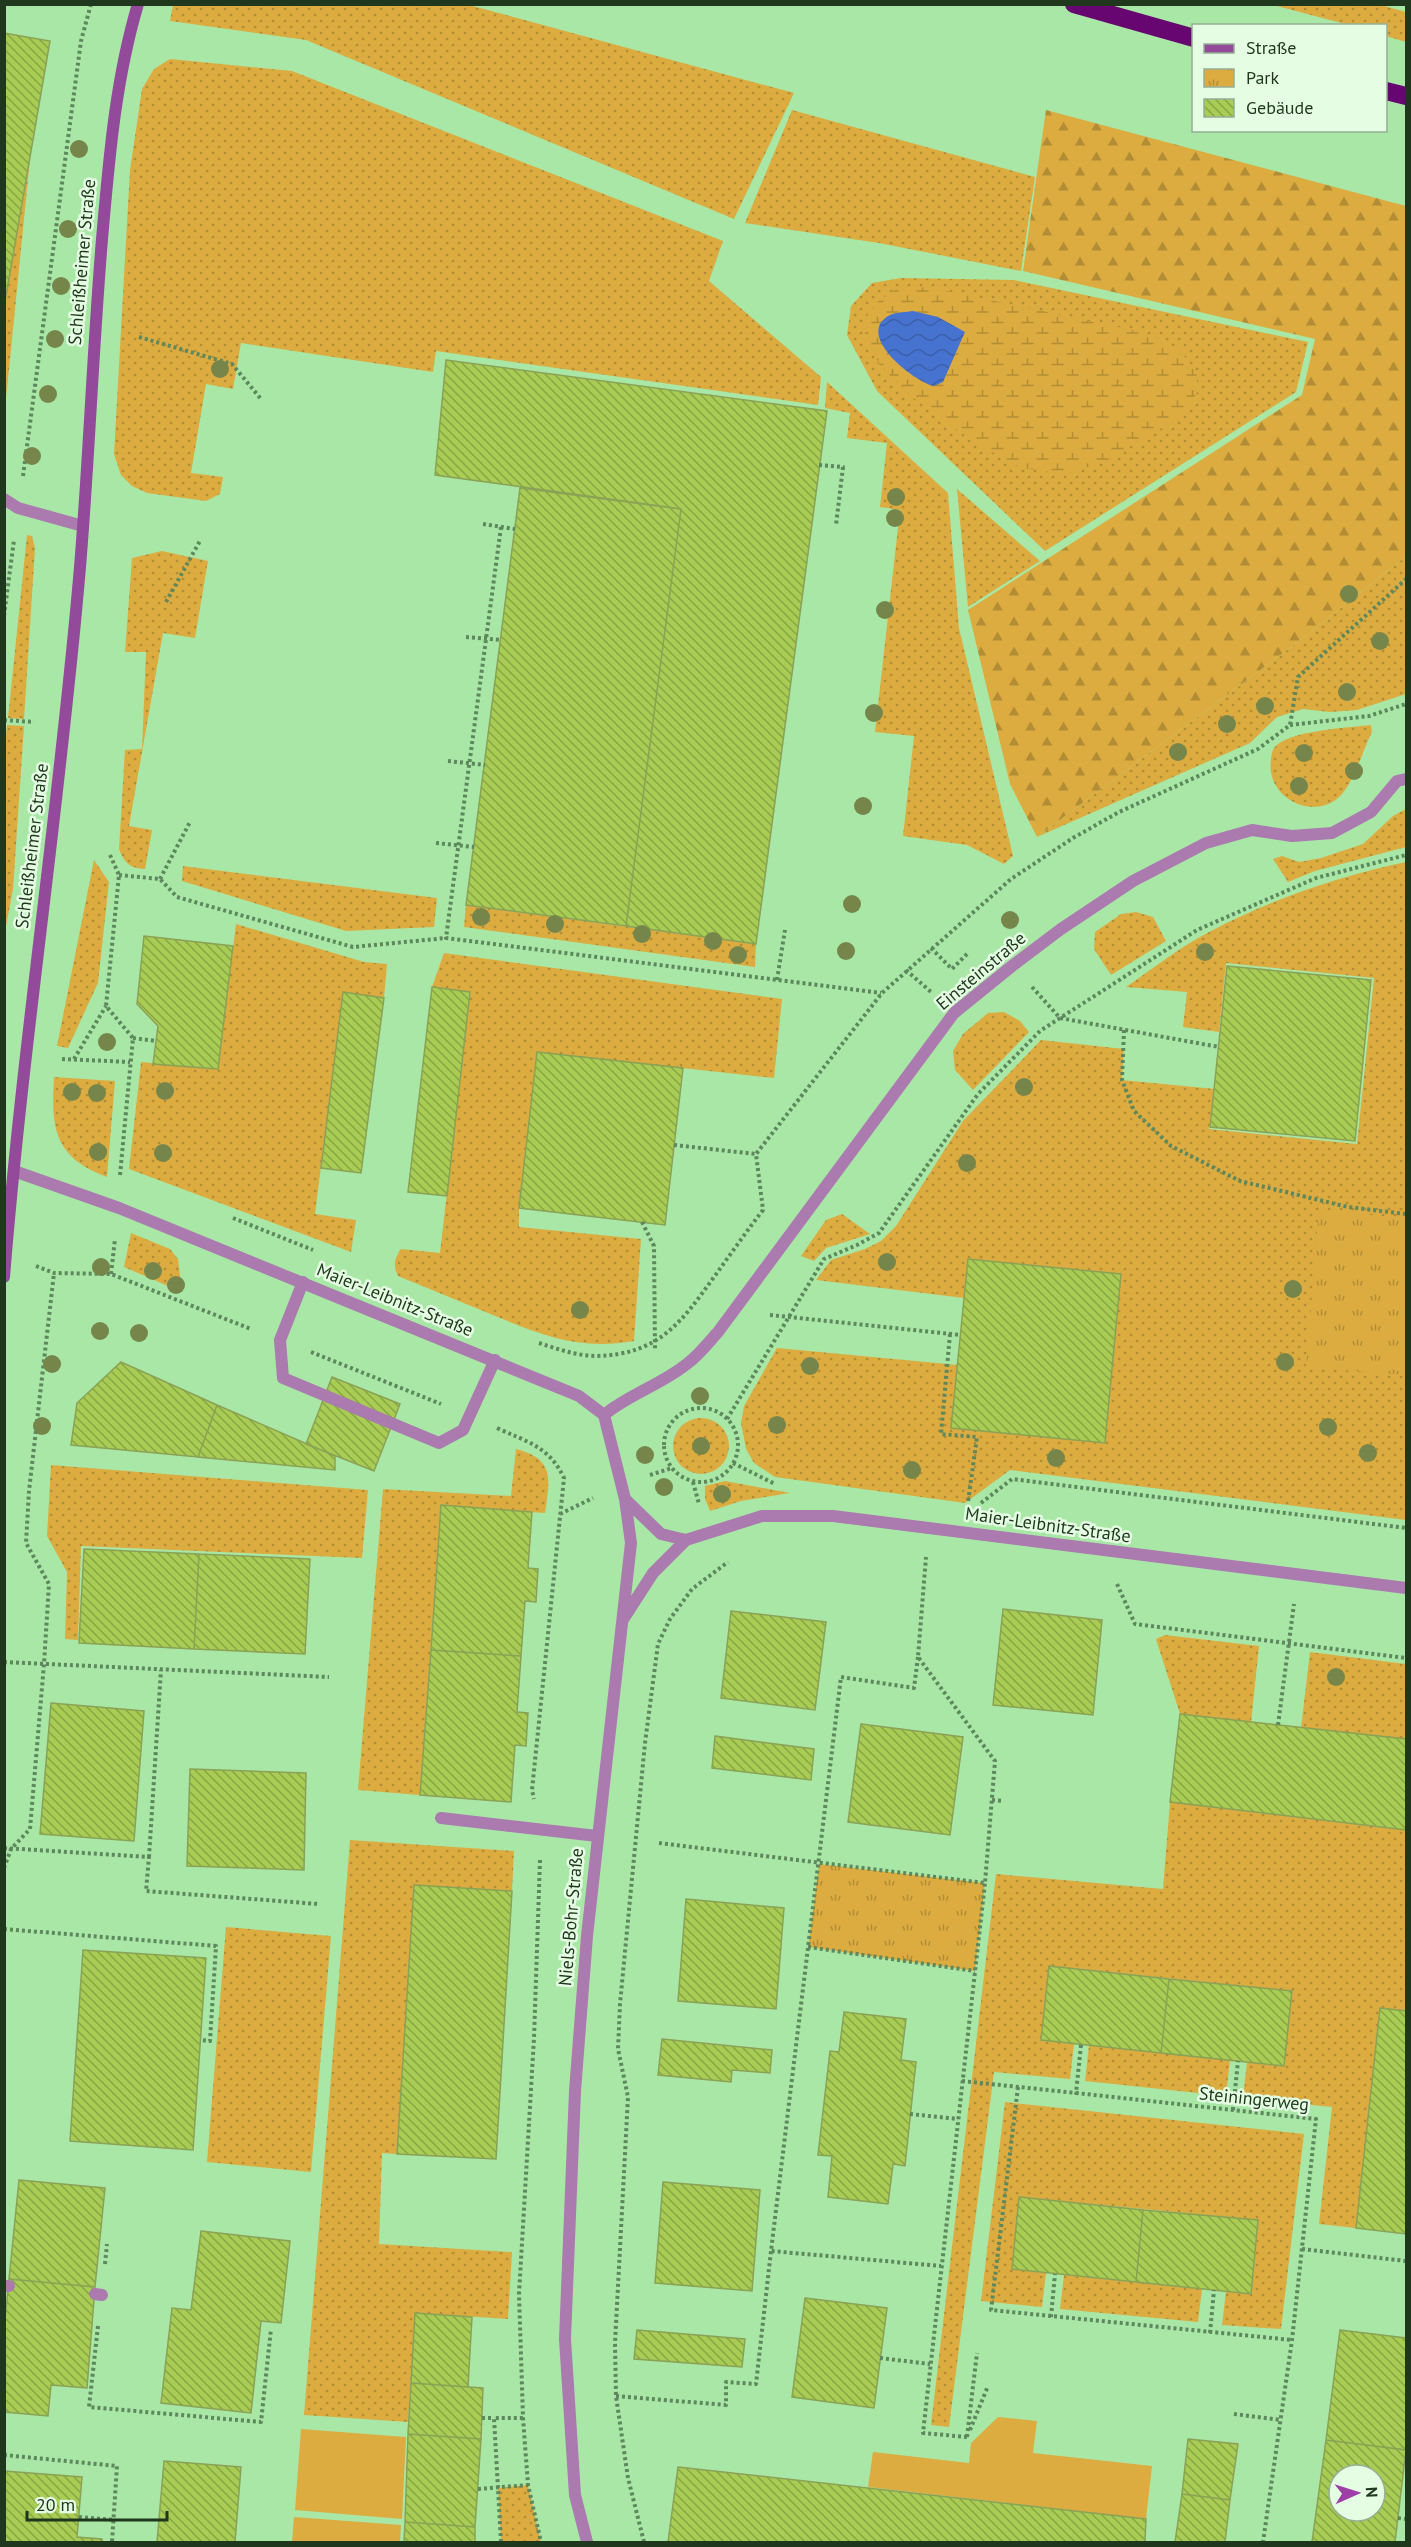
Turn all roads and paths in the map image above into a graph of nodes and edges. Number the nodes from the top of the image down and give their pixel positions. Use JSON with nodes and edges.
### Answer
{"nodes":[{"id":1,"x":91,"y":4,"type":"edge"},
{"id":2,"x":138,"y":4,"type":"edge"},
{"id":3,"x":1074,"y":4,"type":"edge"},
{"id":4,"x":1192,"y":37,"type":"edge"},
{"id":5,"x":1387,"y":91,"type":"edge"},
{"id":6,"x":1407,"y":96,"type":"edge"},
{"id":7,"x":139,"y":337,"type":"dead end"},
{"id":8,"x":261,"y":399,"type":"dead end"},
{"id":9,"x":819,"y":465,"type":"dead end"},
{"id":10,"x":4,"y":499,"type":"edge"},
{"id":11,"x":18,"y":508,"type":"junction"},
{"id":12,"x":483,"y":524,"type":"dead end"},
{"id":13,"x":836,"y":525,"type":"dead end"},
{"id":14,"x":83,"y":526,"type":"junction"},
{"id":15,"x":501,"y":527,"type":"junction"},
{"id":16,"x":515,"y":529,"type":"dead end"},
{"id":17,"x":201,"y":539,"type":"dead end"},
{"id":18,"x":1407,"y":579,"type":"edge"},
{"id":19,"x":166,"y":602,"type":"dead end"},
{"id":20,"x":4,"y":616,"type":"edge"},
{"id":21,"x":466,"y":636,"type":"dead end"},
{"id":22,"x":486,"y":639,"type":"junction"},
{"id":23,"x":501,"y":640,"type":"dead end"},
{"id":24,"x":1407,"y":704,"type":"edge"},
{"id":25,"x":1290,"y":725,"type":"junction"},
{"id":26,"x":448,"y":761,"type":"dead end"},
{"id":27,"x":469,"y":763,"type":"junction"},
{"id":28,"x":485,"y":765,"type":"dead end"},
{"id":29,"x":1407,"y":779,"type":"edge"},
{"id":30,"x":190,"y":822,"type":"dead end"},
{"id":31,"x":436,"y":843,"type":"dead end"},
{"id":32,"x":458,"y":845,"type":"junction"},
{"id":33,"x":474,"y":847,"type":"dead end"},
{"id":34,"x":110,"y":855,"type":"dead end"},
{"id":35,"x":1407,"y":855,"type":"edge"},
{"id":36,"x":118,"y":875,"type":"junction"},
{"id":37,"x":160,"y":879,"type":"junction"},
{"id":38,"x":784,"y":930,"type":"dead end"},
{"id":39,"x":446,"y":938,"type":"junction"},
{"id":40,"x":931,"y":948,"type":"junction"},
{"id":41,"x":967,"y":954,"type":"dead end"},
{"id":42,"x":1012,"y":966,"type":"junction"},
{"id":43,"x":777,"y":980,"type":"junction"},
{"id":44,"x":882,"y":993,"type":"junction"},
{"id":45,"x":106,"y":1006,"type":"junction"},
{"id":46,"x":1060,"y":1018,"type":"junction"},
{"id":47,"x":1124,"y":1030,"type":"junction"},
{"id":48,"x":133,"y":1038,"type":"junction"},
{"id":49,"x":156,"y":1041,"type":"dead end"},
{"id":50,"x":1219,"y":1047,"type":"dead end"},
{"id":51,"x":62,"y":1059,"type":"dead end"},
{"id":52,"x":75,"y":1059,"type":"junction"},
{"id":53,"x":130,"y":1062,"type":"junction"},
{"id":54,"x":674,"y":1145,"type":"dead end"},
{"id":55,"x":756,"y":1154,"type":"junction"},
{"id":56,"x":9,"y":1169,"type":"edge"},
{"id":57,"x":119,"y":1208,"type":"junction"},
{"id":58,"x":1407,"y":1214,"type":"edge"},
{"id":59,"x":230,"y":1217,"type":"dead end"},
{"id":60,"x":642,"y":1222,"type":"dead end"},
{"id":61,"x":316,"y":1252,"type":"dead end"},
{"id":62,"x":6,"y":1255,"type":"junction"},
{"id":63,"x":54,"y":1272,"type":"junction"},
{"id":64,"x":4,"y":1277,"type":"edge"},
{"id":65,"x":303,"y":1282,"type":"junction"},
{"id":66,"x":733,"y":1311,"type":"junction"},
{"id":67,"x":787,"y":1317,"type":"junction"},
{"id":68,"x":950,"y":1334,"type":"junction"},
{"id":69,"x":961,"y":1335,"type":"dead end"},
{"id":70,"x":654,"y":1342,"type":"junction"},
{"id":71,"x":537,"y":1343,"type":"dead end"},
{"id":72,"x":495,"y":1360,"type":"junction"},
{"id":73,"x":660,"y":1381,"type":"junction"},
{"id":74,"x":604,"y":1415,"type":"junction"},
{"id":75,"x":727,"y":1419,"type":"junction"},
{"id":76,"x":672,"y":1421,"type":"junction"},
{"id":77,"x":733,"y":1463,"type":"junction"},
{"id":78,"x":776,"y":1484,"type":"dead end"},
{"id":79,"x":625,"y":1499,"type":"junction"},
{"id":80,"x":968,"y":1503,"type":"dead end"},
{"id":81,"x":975,"y":1507,"type":"dead end"},
{"id":82,"x":560,"y":1514,"type":"dead end"},
{"id":83,"x":928,"y":1527,"type":"junction"},
{"id":84,"x":1407,"y":1528,"type":"edge"},
{"id":85,"x":687,"y":1540,"type":"junction"},
{"id":86,"x":735,"y":1559,"type":"dead end"},
{"id":87,"x":1298,"y":1575,"type":"junction"},
{"id":88,"x":1113,"y":1576,"type":"dead end"},
{"id":89,"x":1407,"y":1588,"type":"edge"},
{"id":90,"x":623,"y":1621,"type":"junction"},
{"id":91,"x":1289,"y":1644,"type":"junction"},
{"id":92,"x":918,"y":1657,"type":"junction"},
{"id":93,"x":1407,"y":1658,"type":"edge"},
{"id":94,"x":4,"y":1662,"type":"edge"},
{"id":95,"x":44,"y":1664,"type":"junction"},
{"id":96,"x":161,"y":1670,"type":"junction"},
{"id":97,"x":329,"y":1677,"type":"dead end"},
{"id":98,"x":1278,"y":1725,"type":"dead end"},
{"id":99,"x":992,"y":1800,"type":"junction"},
{"id":100,"x":1004,"y":1801,"type":"dead end"},
{"id":101,"x":441,"y":1818,"type":"dead end"},
{"id":102,"x":541,"y":1829,"type":"junction"},
{"id":103,"x":597,"y":1836,"type":"junction"},
{"id":104,"x":659,"y":1843,"type":"dead end"},
{"id":105,"x":4,"y":1848,"type":"edge"},
{"id":106,"x":11,"y":1849,"type":"junction"},
{"id":107,"x":149,"y":1857,"type":"junction"},
{"id":108,"x":819,"y":1864,"type":"junction"},
{"id":109,"x":4,"y":1868,"type":"edge"},
{"id":110,"x":985,"y":1883,"type":"junction"},
{"id":111,"x":319,"y":1904,"type":"dead end"},
{"id":112,"x":4,"y":1929,"type":"edge"},
{"id":113,"x":808,"y":1947,"type":"junction"},
{"id":114,"x":975,"y":1971,"type":"junction"},
{"id":115,"x":201,"y":2040,"type":"dead end"},
{"id":116,"x":1081,"y":2044,"type":"dead end"},
{"id":117,"x":1238,"y":2061,"type":"dead end"},
{"id":118,"x":962,"y":2081,"type":"junction"},
{"id":119,"x":1018,"y":2087,"type":"junction"},
{"id":120,"x":1076,"y":2093,"type":"junction"},
{"id":121,"x":1233,"y":2110,"type":"junction"},
{"id":122,"x":910,"y":2114,"type":"dead end"},
{"id":123,"x":958,"y":2119,"type":"junction"},
{"id":124,"x":1302,"y":2249,"type":"junction"},
{"id":125,"x":771,"y":2251,"type":"junction"},
{"id":126,"x":1407,"y":2261,"type":"edge"},
{"id":127,"x":941,"y":2266,"type":"junction"},
{"id":128,"x":1055,"y":2274,"type":"dead end"},
{"id":129,"x":1214,"y":2290,"type":"dead end"},
{"id":130,"x":98,"y":2295,"type":"dead end"},
{"id":131,"x":1051,"y":2317,"type":"junction"},
{"id":132,"x":271,"y":2329,"type":"dead end"},
{"id":133,"x":1210,"y":2332,"type":"junction"},
{"id":134,"x":1292,"y":2340,"type":"junction"},
{"id":135,"x":977,"y":2353,"type":"dead end"},
{"id":136,"x":880,"y":2358,"type":"dead end"},
{"id":137,"x":930,"y":2364,"type":"junction"},
{"id":138,"x":988,"y":2386,"type":"dead end"},
{"id":139,"x":616,"y":2396,"type":"junction"},
{"id":140,"x":1234,"y":2414,"type":"dead end"},
{"id":141,"x":482,"y":2418,"type":"dead end"},
{"id":142,"x":494,"y":2418,"type":"junction"},
{"id":143,"x":523,"y":2418,"type":"junction"},
{"id":144,"x":1281,"y":2420,"type":"junction"},
{"id":145,"x":967,"y":2437,"type":"junction"},
{"id":146,"x":4,"y":2455,"type":"edge"},
{"id":147,"x":528,"y":2485,"type":"junction"},
{"id":148,"x":498,"y":2488,"type":"junction"},
{"id":149,"x":478,"y":2489,"type":"dead end"},
{"id":150,"x":78,"y":2517,"type":"dead end"},
{"id":151,"x":1398,"y":2518,"type":"dead end"},
{"id":152,"x":1407,"y":2519,"type":"edge"},
{"id":153,"x":114,"y":2520,"type":"junction"},
{"id":154,"x":112,"y":2542,"type":"edge"},
{"id":155,"x":501,"y":2542,"type":"edge"},
{"id":156,"x":541,"y":2542,"type":"edge"},
{"id":157,"x":587,"y":2542,"type":"edge"},
{"id":158,"x":644,"y":2542,"type":"edge"},
{"id":159,"x":1263,"y":2542,"type":"edge"}],
"edges":[{"from":1,"to":11,"type":"path"},
{"from":2,"to":14,"type":"street","name":"Schleißheimer Straße"},
{"from":3,"to":4,"type":"highway"},
{"from":5,"to":6,"type":"highway"},
{"from":7,"to":8,"type":"path"},
{"from":9,"to":13,"type":"path"},
{"from":10,"to":11,"type":"street"},
{"from":11,"to":14,"type":"street"},
{"from":11,"to":20,"type":"path"},
{"from":12,"to":15,"type":"path"},
{"from":14,"to":56,"type":"street","name":"Schleißheimer Straße"},
{"from":15,"to":16,"type":"path"},
{"from":15,"to":22,"type":"path"},
{"from":17,"to":19,"type":"path"},
{"from":18,"to":25,"type":"path"},
{"from":21,"to":22,"type":"path"},
{"from":22,"to":23,"type":"path"},
{"from":22,"to":27,"type":"path"},
{"from":24,"to":25,"type":"path"},
{"from":25,"to":40,"type":"path"},
{"from":26,"to":27,"type":"path"},
{"from":27,"to":28,"type":"path"},
{"from":27,"to":32,"type":"path"},
{"from":29,"to":42,"type":"street","name":"Einsteinstraße"},
{"from":30,"to":37,"type":"path"},
{"from":31,"to":32,"type":"path"},
{"from":32,"to":33,"type":"path"},
{"from":32,"to":39,"type":"path"},
{"from":34,"to":36,"type":"path"},
{"from":35,"to":46,"type":"path"},
{"from":36,"to":37,"type":"path"},
{"from":36,"to":45,"type":"path"},
{"from":37,"to":39,"type":"path"},
{"from":38,"to":43,"type":"path"},
{"from":39,"to":43,"type":"path"},
{"from":40,"to":41,"type":"path"},
{"from":40,"to":44,"type":"path"},
{"from":42,"to":46,"type":"path"},
{"from":42,"to":66,"type":"street","name":"Einsteinstraße"},
{"from":43,"to":44,"type":"path"},
{"from":44,"to":55,"type":"path"},
{"from":45,"to":48,"type":"path"},
{"from":45,"to":52,"type":"path"},
{"from":46,"to":47,"type":"path"},
{"from":46,"to":67,"type":"path"},
{"from":47,"to":50,"type":"path"},
{"from":47,"to":58,"type":"path"},
{"from":48,"to":49,"type":"path"},
{"from":48,"to":53,"type":"path"},
{"from":51,"to":52,"type":"path"},
{"from":52,"to":53,"type":"path"},
{"from":53,"to":57,"type":"path"},
{"from":54,"to":55,"type":"path"},
{"from":55,"to":70,"type":"path"},
{"from":56,"to":57,"type":"street","name":"Maier-Leibnitz-Straße"},
{"from":56,"to":62,"type":"street","name":"Schleißheimer Straße"},
{"from":57,"to":63,"type":"path"},
{"from":57,"to":65,"type":"street","name":"Maier-Leibnitz-Straße"},
{"from":59,"to":61,"type":"path"},
{"from":60,"to":70,"type":"path"},
{"from":62,"to":63,"type":"path"},
{"from":62,"to":64,"type":"street","name":"Schleißheimer Straße"},
{"from":63,"to":95,"type":"path"},
{"from":65,"to":72,"type":"street","name":"Maier-Leibnitz-Straße"},
{"from":65,"to":72,"type":"street"},
{"from":66,"to":67,"type":"path"},
{"from":66,"to":73,"type":"street","name":"Einsteinstraße"},
{"from":67,"to":68,"type":"path"},
{"from":67,"to":75,"type":"path"},
{"from":68,"to":69,"type":"path"},
{"from":68,"to":80,"type":"path"},
{"from":70,"to":71,"type":"path"},
{"from":70,"to":73,"type":"path"},
{"from":72,"to":74,"type":"street","name":"Maier-Leibnitz-Straße"},
{"from":73,"to":74,"type":"street","name":"Einsteinstraße"},
{"from":73,"to":76,"type":"path"},
{"from":74,"to":79,"type":"street"},
{"from":75,"to":76,"type":"path"},
{"from":75,"to":77,"type":"path"},
{"from":76,"to":77,"type":"path"},
{"from":77,"to":78,"type":"path"},
{"from":79,"to":85,"type":"street"},
{"from":79,"to":90,"type":"street","name":"Niels-Bohr-Straße"},
{"from":81,"to":84,"type":"path"},
{"from":82,"to":102,"type":"path"},
{"from":83,"to":85,"type":"street","name":"Maier-Leibnitz-Straße"},
{"from":83,"to":87,"type":"street","name":"Maier-Leibnitz-Straße"},
{"from":83,"to":92,"type":"path"},
{"from":85,"to":90,"type":"street","name":"Maier-Leibnitz-Straße"},
{"from":86,"to":139,"type":"path"},
{"from":87,"to":89,"type":"street","name":"Maier-Leibnitz-Straße"},
{"from":87,"to":91,"type":"path"},
{"from":88,"to":91,"type":"path"},
{"from":90,"to":103,"type":"street","name":"Niels-Bohr-Straße"},
{"from":91,"to":93,"type":"path"},
{"from":91,"to":98,"type":"path"},
{"from":92,"to":99,"type":"path"},
{"from":92,"to":108,"type":"path"},
{"from":94,"to":95,"type":"path"},
{"from":95,"to":96,"type":"path"},
{"from":95,"to":106,"type":"path"},
{"from":96,"to":97,"type":"path"},
{"from":96,"to":107,"type":"path"},
{"from":99,"to":100,"type":"path"},
{"from":99,"to":110,"type":"path"},
{"from":101,"to":102,"type":"street"},
{"from":102,"to":103,"type":"street"},
{"from":102,"to":143,"type":"path"},
{"from":103,"to":157,"type":"street","name":"Niels-Bohr-Straße"},
{"from":104,"to":108,"type":"path"},
{"from":105,"to":106,"type":"path"},
{"from":106,"to":107,"type":"path"},
{"from":106,"to":109,"type":"path"},
{"from":107,"to":111,"type":"path"},
{"from":108,"to":110,"type":"path"},
{"from":108,"to":113,"type":"path"},
{"from":110,"to":114,"type":"path"},
{"from":112,"to":115,"type":"path"},
{"from":113,"to":114,"type":"path"},
{"from":113,"to":125,"type":"path"},
{"from":114,"to":118,"type":"path"},
{"from":116,"to":120,"type":"path"},
{"from":117,"to":121,"type":"path"},
{"from":118,"to":119,"type":"path","name":"Steiningerweg"},
{"from":118,"to":123,"type":"path"},
{"from":119,"to":120,"type":"path","name":"Steiningerweg"},
{"from":119,"to":131,"type":"path"},
{"from":120,"to":121,"type":"path","name":"Steiningerweg"},
{"from":121,"to":124,"type":"path","name":"Steiningerweg"},
{"from":122,"to":123,"type":"path"},
{"from":123,"to":127,"type":"path"},
{"from":124,"to":126,"type":"path"},
{"from":124,"to":134,"type":"path","name":"Steiningerweg"},
{"from":125,"to":127,"type":"path"},
{"from":125,"to":139,"type":"path"},
{"from":127,"to":137,"type":"path"},
{"from":128,"to":131,"type":"path"},
{"from":129,"to":133,"type":"path"},
{"from":130,"to":132,"type":"path"},
{"from":131,"to":133,"type":"path"},
{"from":133,"to":134,"type":"path"},
{"from":134,"to":144,"type":"path","name":"Steiningerweg"},
{"from":135,"to":145,"type":"path"},
{"from":136,"to":137,"type":"path"},
{"from":137,"to":145,"type":"path"},
{"from":138,"to":145,"type":"path"},
{"from":139,"to":158,"type":"path"},
{"from":140,"to":144,"type":"path"},
{"from":141,"to":142,"type":"path"},
{"from":142,"to":143,"type":"path"},
{"from":142,"to":148,"type":"path"},
{"from":143,"to":147,"type":"path"},
{"from":144,"to":159,"type":"path","name":"Steiningerweg"},
{"from":146,"to":153,"type":"path"},
{"from":147,"to":148,"type":"path"},
{"from":147,"to":156,"type":"path"},
{"from":148,"to":149,"type":"path"},
{"from":148,"to":155,"type":"path"},
{"from":150,"to":153,"type":"path"},
{"from":151,"to":152,"type":"path"},
{"from":153,"to":154,"type":"path"}]}
